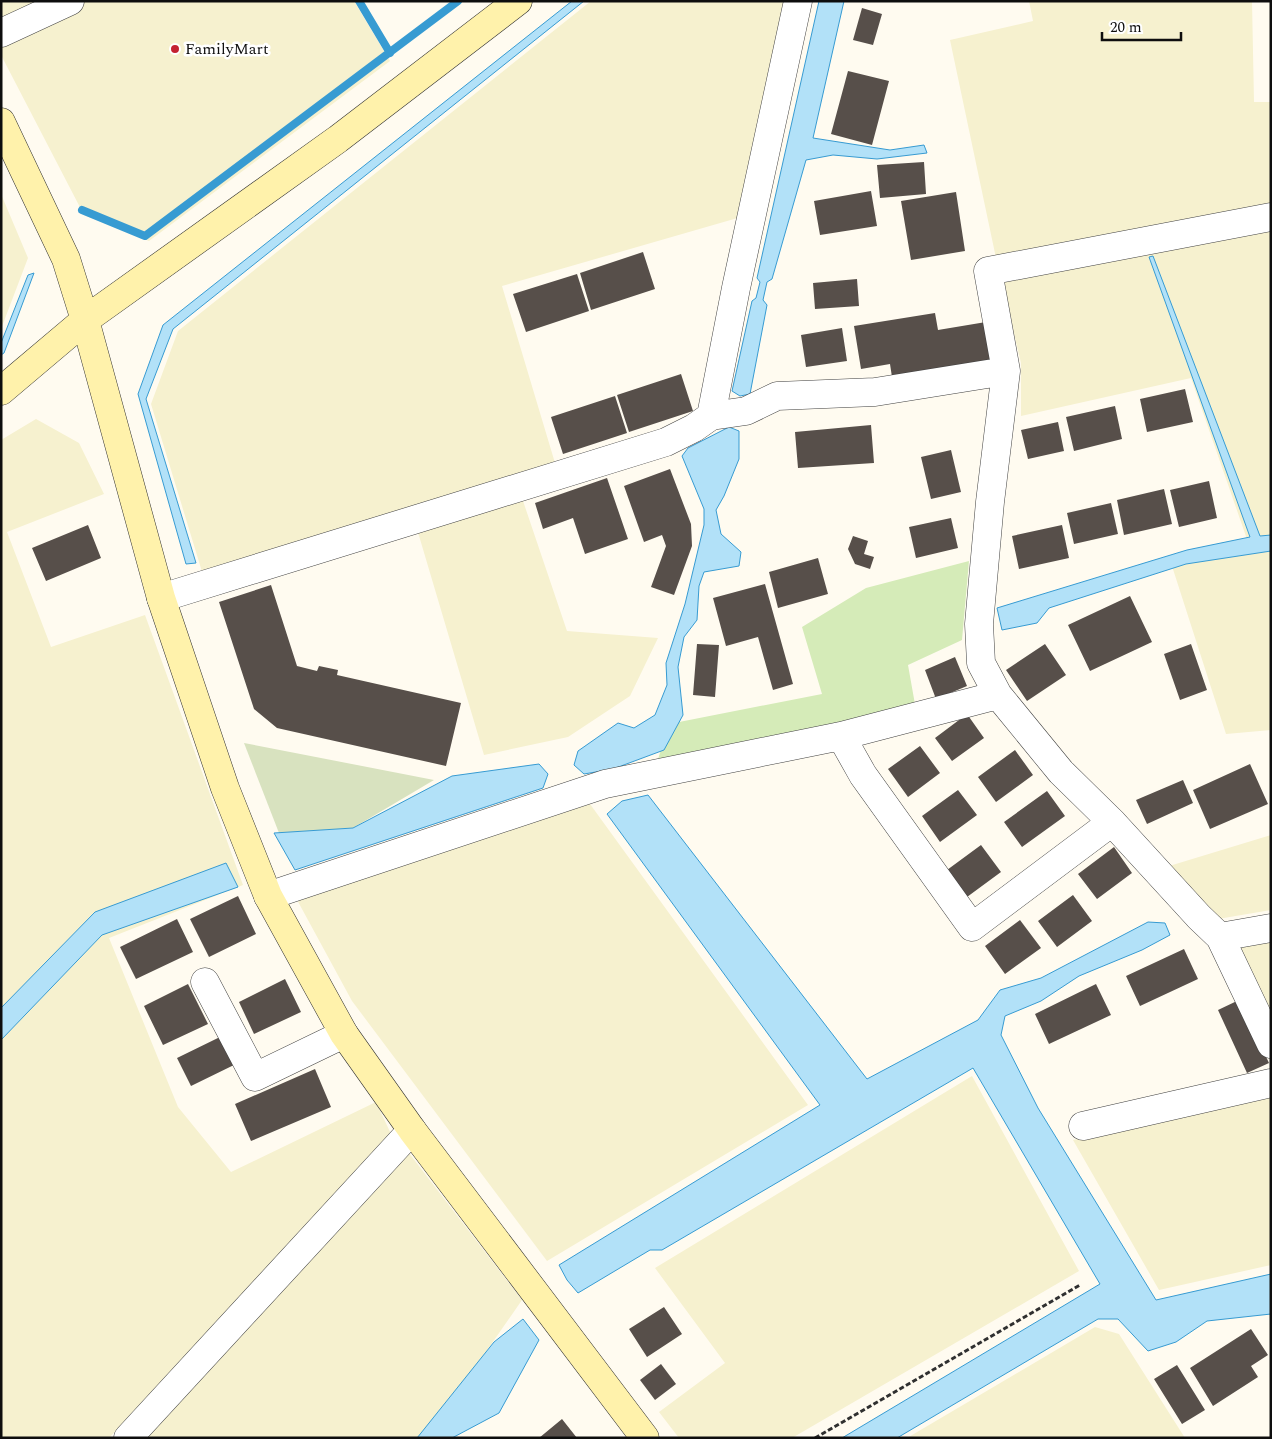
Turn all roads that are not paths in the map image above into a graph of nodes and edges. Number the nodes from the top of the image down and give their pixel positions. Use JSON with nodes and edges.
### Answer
{"nodes":[{"id":1,"x":70,"y":1,"type":"edge"},
{"id":2,"x":518,"y":1,"type":"edge"},
{"id":3,"x":798,"y":1,"type":"edge"},
{"id":4,"x":1,"y":33,"type":"edge"},
{"id":5,"x":1,"y":122,"type":"edge"},
{"id":6,"x":1271,"y":217,"type":"edge"},
{"id":7,"x":85,"y":320,"type":"junction"},
{"id":8,"x":1006,"y":371,"type":"junction"},
{"id":9,"x":1,"y":391,"type":"edge"},
{"id":10,"x":712,"y":416,"type":"junction"},
{"id":11,"x":161,"y":598,"type":"junction"},
{"id":12,"x":998,"y":695,"type":"junction"},
{"id":13,"x":841,"y":736,"type":"junction"},
{"id":14,"x":1112,"y":822,"type":"junction"},
{"id":15,"x":268,"y":896,"type":"junction"},
{"id":16,"x":1271,"y":928,"type":"edge"},
{"id":17,"x":1220,"y":937,"type":"junction"},
{"id":18,"x":205,"y":982,"type":"dead end"},
{"id":19,"x":344,"y":1034,"type":"junction"},
{"id":20,"x":1271,"y":1044,"type":"edge"},
{"id":21,"x":1271,"y":1082,"type":"edge"},
{"id":22,"x":1083,"y":1126,"type":"dead end"},
{"id":23,"x":412,"y":1130,"type":"junction"},
{"id":24,"x":128,"y":1438,"type":"edge"},
{"id":25,"x":645,"y":1438,"type":"edge"}],
"edges":[{"from":1,"to":4,"type":"street"},
{"from":2,"to":7,"type":"street"},
{"from":3,"to":10,"type":"street"},
{"from":5,"to":7,"type":"street"},
{"from":6,"to":8,"type":"street"},
{"from":7,"to":9,"type":"street"},
{"from":7,"to":11,"type":"street"},
{"from":8,"to":10,"type":"street"},
{"from":8,"to":12,"type":"street"},
{"from":10,"to":11,"type":"street"},
{"from":11,"to":15,"type":"street"},
{"from":12,"to":13,"type":"street"},
{"from":12,"to":14,"type":"street"},
{"from":13,"to":14,"type":"street"},
{"from":13,"to":15,"type":"street"},
{"from":14,"to":17,"type":"street"},
{"from":15,"to":19,"type":"street"},
{"from":16,"to":17,"type":"street"},
{"from":17,"to":20,"type":"street"},
{"from":18,"to":19,"type":"street"},
{"from":19,"to":23,"type":"street"},
{"from":21,"to":22,"type":"street"},
{"from":23,"to":24,"type":"street"},
{"from":23,"to":25,"type":"street"}]}
